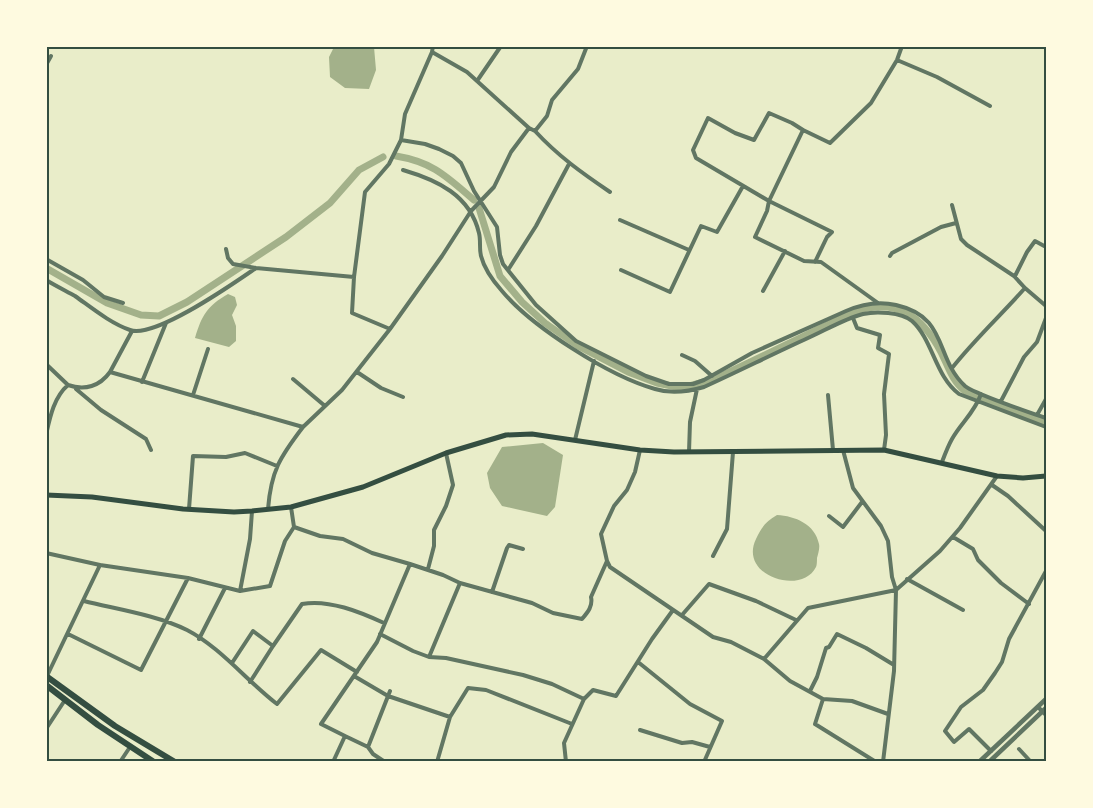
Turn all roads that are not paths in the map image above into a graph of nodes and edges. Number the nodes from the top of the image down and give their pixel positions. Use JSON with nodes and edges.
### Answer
{"nodes":[{"id":1,"x":433,"y":46,"type":"edge"},
{"id":2,"x":501,"y":46,"type":"edge"},
{"id":3,"x":588,"y":46,"type":"edge"},
{"id":4,"x":902,"y":46,"type":"edge"},
{"id":5,"x":432,"y":52,"type":"junction"},
{"id":6,"x":51,"y":56,"type":"dead end"},
{"id":7,"x":897,"y":60,"type":"junction"},
{"id":8,"x":46,"y":65,"type":"edge"},
{"id":9,"x":477,"y":81,"type":"junction"},
{"id":10,"x":990,"y":106,"type":"dead end"},
{"id":11,"x":529,"y":128,"type":"junction"},
{"id":12,"x":535,"y":130,"type":"junction"},
{"id":13,"x":803,"y":130,"type":"junction"},
{"id":14,"x":401,"y":140,"type":"junction"},
{"id":15,"x":569,"y":164,"type":"junction"},
{"id":16,"x":403,"y":170,"type":"dead end"},
{"id":17,"x":743,"y":186,"type":"junction"},
{"id":18,"x":610,"y":192,"type":"dead end"},
{"id":19,"x":480,"y":201,"type":"junction"},
{"id":20,"x":769,"y":201,"type":"junction"},
{"id":21,"x":952,"y":205,"type":"dead end"},
{"id":22,"x":471,"y":211,"type":"junction"},
{"id":23,"x":620,"y":220,"type":"dead end"},
{"id":24,"x":956,"y":223,"type":"junction"},
{"id":25,"x":1047,"y":247,"type":"edge"},
{"id":26,"x":226,"y":249,"type":"dead end"},
{"id":27,"x":689,"y":250,"type":"junction"},
{"id":28,"x":786,"y":251,"type":"junction"},
{"id":29,"x":890,"y":256,"type":"dead end"},
{"id":30,"x":46,"y":259,"type":"edge"},
{"id":31,"x":815,"y":262,"type":"junction"},
{"id":32,"x":256,"y":268,"type":"junction"},
{"id":33,"x":508,"y":270,"type":"junction"},
{"id":34,"x":621,"y":270,"type":"dead end"},
{"id":35,"x":1014,"y":276,"type":"junction"},
{"id":36,"x":354,"y":277,"type":"junction"},
{"id":37,"x":46,"y":280,"type":"edge"},
{"id":38,"x":1025,"y":288,"type":"junction"},
{"id":39,"x":763,"y":291,"type":"dead end"},
{"id":40,"x":123,"y":303,"type":"dead end"},
{"id":41,"x":879,"y":303,"type":"junction"},
{"id":42,"x":1047,"y":306,"type":"edge"},
{"id":43,"x":853,"y":318,"type":"junction"},
{"id":44,"x":1047,"y":318,"type":"edge"},
{"id":45,"x":166,"y":323,"type":"junction"},
{"id":46,"x":390,"y":329,"type":"junction"},
{"id":47,"x":132,"y":331,"type":"junction"},
{"id":48,"x":208,"y":349,"type":"dead end"},
{"id":49,"x":682,"y":355,"type":"dead end"},
{"id":50,"x":594,"y":361,"type":"junction"},
{"id":51,"x":46,"y":364,"type":"edge"},
{"id":52,"x":952,"y":368,"type":"junction"},
{"id":53,"x":110,"y":372,"type":"junction"},
{"id":54,"x":357,"y":372,"type":"junction"},
{"id":55,"x":718,"y":373,"type":"junction"},
{"id":56,"x":712,"y":376,"type":"junction"},
{"id":57,"x":293,"y":379,"type":"dead end"},
{"id":58,"x":721,"y":379,"type":"junction"},
{"id":59,"x":142,"y":382,"type":"junction"},
{"id":60,"x":68,"y":385,"type":"junction"},
{"id":61,"x":76,"y":388,"type":"junction"},
{"id":62,"x":697,"y":389,"type":"junction"},
{"id":63,"x":981,"y":394,"type":"junction"},
{"id":64,"x":193,"y":395,"type":"junction"},
{"id":65,"x":828,"y":395,"type":"dead end"},
{"id":66,"x":403,"y":397,"type":"dead end"},
{"id":67,"x":1047,"y":399,"type":"edge"},
{"id":68,"x":1001,"y":401,"type":"junction"},
{"id":69,"x":978,"y":402,"type":"junction"},
{"id":70,"x":325,"y":406,"type":"junction"},
{"id":71,"x":1037,"y":415,"type":"junction"},
{"id":72,"x":1047,"y":418,"type":"edge"},
{"id":73,"x":48,"y":422,"type":"edge"},
{"id":74,"x":303,"y":427,"type":"junction"},
{"id":75,"x":1047,"y":427,"type":"edge"},
{"id":76,"x":46,"y":435,"type":"edge"},
{"id":77,"x":575,"y":440,"type":"junction"},
{"id":78,"x":151,"y":450,"type":"dead end"},
{"id":79,"x":640,"y":450,"type":"junction"},
{"id":80,"x":832,"y":450,"type":"junction"},
{"id":81,"x":843,"y":450,"type":"junction"},
{"id":82,"x":884,"y":450,"type":"junction"},
{"id":83,"x":689,"y":452,"type":"junction"},
{"id":84,"x":733,"y":452,"type":"junction"},
{"id":85,"x":446,"y":453,"type":"junction"},
{"id":86,"x":942,"y":462,"type":"junction"},
{"id":87,"x":277,"y":466,"type":"junction"},
{"id":88,"x":997,"y":476,"type":"junction"},
{"id":89,"x":1047,"y":476,"type":"edge"},
{"id":90,"x":992,"y":485,"type":"junction"},
{"id":91,"x":46,"y":495,"type":"edge"},
{"id":92,"x":862,"y":502,"type":"junction"},
{"id":93,"x":291,"y":507,"type":"junction"},
{"id":94,"x":189,"y":509,"type":"junction"},
{"id":95,"x":268,"y":509,"type":"junction"},
{"id":96,"x":252,"y":511,"type":"junction"},
{"id":97,"x":829,"y":516,"type":"dead end"},
{"id":98,"x":294,"y":527,"type":"junction"},
{"id":99,"x":1047,"y":531,"type":"edge"},
{"id":100,"x":952,"y":537,"type":"junction"},
{"id":101,"x":523,"y":549,"type":"dead end"},
{"id":102,"x":46,"y":553,"type":"edge"},
{"id":103,"x":713,"y":556,"type":"dead end"},
{"id":104,"x":607,"y":561,"type":"junction"},
{"id":105,"x":410,"y":564,"type":"junction"},
{"id":106,"x":100,"y":565,"type":"junction"},
{"id":107,"x":428,"y":569,"type":"junction"},
{"id":108,"x":1047,"y":571,"type":"edge"},
{"id":109,"x":188,"y":578,"type":"junction"},
{"id":110,"x":907,"y":579,"type":"junction"},
{"id":111,"x":460,"y":583,"type":"junction"},
{"id":112,"x":225,"y":588,"type":"junction"},
{"id":113,"x":896,"y":590,"type":"junction"},
{"id":114,"x":240,"y":591,"type":"junction"},
{"id":115,"x":492,"y":592,"type":"junction"},
{"id":116,"x":84,"y":601,"type":"junction"},
{"id":117,"x":1029,"y":604,"type":"junction"},
{"id":118,"x":673,"y":610,"type":"junction"},
{"id":119,"x":963,"y":610,"type":"dead end"},
{"id":120,"x":682,"y":615,"type":"junction"},
{"id":121,"x":796,"y":620,"type":"junction"},
{"id":122,"x":165,"y":622,"type":"junction"},
{"id":123,"x":384,"y":624,"type":"junction"},
{"id":124,"x":69,"y":634,"type":"junction"},
{"id":125,"x":380,"y":634,"type":"junction"},
{"id":126,"x":199,"y":639,"type":"junction"},
{"id":127,"x":273,"y":646,"type":"junction"},
{"id":128,"x":429,"y":657,"type":"junction"},
{"id":129,"x":764,"y":659,"type":"junction"},
{"id":130,"x":638,"y":662,"type":"junction"},
{"id":131,"x":232,"y":663,"type":"junction"},
{"id":132,"x":894,"y":665,"type":"junction"},
{"id":133,"x":355,"y":674,"type":"junction"},
{"id":134,"x":46,"y":676,"type":"edge"},
{"id":135,"x":250,"y":682,"type":"junction"},
{"id":136,"x":46,"y":685,"type":"edge"},
{"id":137,"x":390,"y":691,"type":"dead end"},
{"id":138,"x":810,"y":691,"type":"junction"},
{"id":139,"x":388,"y":696,"type":"junction"},
{"id":140,"x":65,"y":699,"type":"junction"},
{"id":141,"x":584,"y":699,"type":"junction"},
{"id":142,"x":823,"y":699,"type":"junction"},
{"id":143,"x":1047,"y":699,"type":"edge"},
{"id":144,"x":1038,"y":707,"type":"junction"},
{"id":145,"x":1045,"y":711,"type":"edge"},
{"id":146,"x":888,"y":714,"type":"junction"},
{"id":147,"x":450,"y":717,"type":"junction"},
{"id":148,"x":104,"y":718,"type":"junction"},
{"id":149,"x":572,"y":724,"type":"junction"},
{"id":150,"x":98,"y":725,"type":"junction"},
{"id":151,"x":46,"y":729,"type":"edge"},
{"id":152,"x":640,"y":729,"type":"dead end"},
{"id":153,"x":345,"y":736,"type":"junction"},
{"id":154,"x":130,"y":747,"type":"junction"},
{"id":155,"x":368,"y":747,"type":"junction"},
{"id":156,"x":710,"y":747,"type":"junction"},
{"id":157,"x":1019,"y":749,"type":"dead end"},
{"id":158,"x":991,"y":751,"type":"junction"},
{"id":159,"x":120,"y":762,"type":"edge"},
{"id":160,"x":154,"y":762,"type":"edge"},
{"id":161,"x":175,"y":762,"type":"edge"},
{"id":162,"x":333,"y":762,"type":"edge"},
{"id":163,"x":385,"y":762,"type":"edge"},
{"id":164,"x":436,"y":762,"type":"edge"},
{"id":165,"x":566,"y":762,"type":"edge"},
{"id":166,"x":704,"y":762,"type":"edge"},
{"id":167,"x":876,"y":762,"type":"edge"},
{"id":168,"x":883,"y":762,"type":"edge"},
{"id":169,"x":979,"y":762,"type":"edge"},
{"id":170,"x":989,"y":762,"type":"edge"},
{"id":171,"x":1031,"y":762,"type":"edge"}],
"edges":[{"from":1,"to":5,"type":"street"},
{"from":2,"to":9,"type":"street"},
{"from":3,"to":12,"type":"street"},
{"from":4,"to":7,"type":"street"},
{"from":5,"to":9,"type":"street"},
{"from":5,"to":14,"type":"street"},
{"from":6,"to":8,"type":"street"},
{"from":7,"to":10,"type":"street"},
{"from":7,"to":13,"type":"street"},
{"from":9,"to":11,"type":"street"},
{"from":11,"to":12,"type":"street"},
{"from":11,"to":19,"type":"street"},
{"from":12,"to":15,"type":"street"},
{"from":13,"to":17,"type":"street"},
{"from":13,"to":20,"type":"street"},
{"from":14,"to":19,"type":"street"},
{"from":14,"to":36,"type":"street"},
{"from":15,"to":18,"type":"street"},
{"from":15,"to":33,"type":"street"},
{"from":16,"to":22,"type":"street"},
{"from":17,"to":20,"type":"street"},
{"from":17,"to":27,"type":"street"},
{"from":19,"to":22,"type":"street"},
{"from":19,"to":33,"type":"street"},
{"from":20,"to":28,"type":"street"},
{"from":20,"to":31,"type":"street"},
{"from":21,"to":24,"type":"street"},
{"from":22,"to":46,"type":"street"},
{"from":22,"to":50,"type":"street"},
{"from":23,"to":27,"type":"street"},
{"from":24,"to":29,"type":"street"},
{"from":24,"to":35,"type":"street"},
{"from":25,"to":35,"type":"street"},
{"from":26,"to":32,"type":"street"},
{"from":27,"to":34,"type":"street"},
{"from":28,"to":31,"type":"street"},
{"from":28,"to":39,"type":"street"},
{"from":30,"to":40,"type":"street"},
{"from":31,"to":41,"type":"street"},
{"from":32,"to":36,"type":"street"},
{"from":32,"to":45,"type":"street"},
{"from":33,"to":56,"type":"street"},
{"from":35,"to":38,"type":"street"},
{"from":36,"to":46,"type":"street"},
{"from":37,"to":47,"type":"street"},
{"from":38,"to":42,"type":"street"},
{"from":38,"to":52,"type":"street"},
{"from":41,"to":52,"type":"street"},
{"from":41,"to":55,"type":"street"},
{"from":43,"to":58,"type":"street"},
{"from":43,"to":69,"type":"street"},
{"from":43,"to":82,"type":"street"},
{"from":44,"to":68,"type":"street"},
{"from":45,"to":47,"type":"street"},
{"from":45,"to":59,"type":"street"},
{"from":46,"to":54,"type":"street"},
{"from":47,"to":53,"type":"street"},
{"from":48,"to":64,"type":"street"},
{"from":49,"to":56,"type":"street"},
{"from":50,"to":62,"type":"street"},
{"from":50,"to":77,"type":"street"},
{"from":51,"to":60,"type":"street"},
{"from":52,"to":63,"type":"street"},
{"from":53,"to":59,"type":"street"},
{"from":53,"to":61,"type":"street"},
{"from":54,"to":66,"type":"street"},
{"from":54,"to":70,"type":"street"},
{"from":55,"to":56,"type":"street"},
{"from":55,"to":58,"type":"street"},
{"from":57,"to":70,"type":"street"},
{"from":58,"to":62,"type":"street"},
{"from":59,"to":64,"type":"street"},
{"from":60,"to":61,"type":"street"},
{"from":60,"to":73,"type":"street"},
{"from":61,"to":78,"type":"street"},
{"from":62,"to":83,"type":"street"},
{"from":63,"to":68,"type":"street"},
{"from":63,"to":69,"type":"street"},
{"from":64,"to":74,"type":"street"},
{"from":65,"to":80,"type":"street"},
{"from":67,"to":71,"type":"street"},
{"from":68,"to":71,"type":"street"},
{"from":69,"to":75,"type":"street"},
{"from":69,"to":86,"type":"street"},
{"from":70,"to":74,"type":"street"},
{"from":71,"to":72,"type":"street"},
{"from":73,"to":76,"type":"street"},
{"from":74,"to":87,"type":"street"},
{"from":77,"to":79,"type":"main road"},
{"from":77,"to":85,"type":"main road"},
{"from":79,"to":83,"type":"main road"},
{"from":79,"to":104,"type":"street"},
{"from":80,"to":81,"type":"main road"},
{"from":80,"to":84,"type":"main road"},
{"from":81,"to":82,"type":"main road"},
{"from":81,"to":92,"type":"street"},
{"from":82,"to":86,"type":"main road"},
{"from":83,"to":84,"type":"main road"},
{"from":84,"to":103,"type":"street"},
{"from":85,"to":93,"type":"main road"},
{"from":85,"to":107,"type":"street"},
{"from":86,"to":88,"type":"main road"},
{"from":87,"to":94,"type":"street"},
{"from":87,"to":95,"type":"street"},
{"from":88,"to":89,"type":"main road"},
{"from":88,"to":90,"type":"street"},
{"from":90,"to":99,"type":"street"},
{"from":90,"to":100,"type":"street"},
{"from":91,"to":94,"type":"main road"},
{"from":92,"to":97,"type":"street"},
{"from":92,"to":113,"type":"street"},
{"from":93,"to":95,"type":"main road"},
{"from":93,"to":98,"type":"street"},
{"from":94,"to":96,"type":"main road"},
{"from":95,"to":96,"type":"main road"},
{"from":96,"to":114,"type":"street"},
{"from":98,"to":105,"type":"street"},
{"from":98,"to":114,"type":"street"},
{"from":100,"to":110,"type":"street"},
{"from":100,"to":117,"type":"street"},
{"from":101,"to":115,"type":"street"},
{"from":102,"to":106,"type":"street"},
{"from":104,"to":115,"type":"street"},
{"from":104,"to":118,"type":"street"},
{"from":105,"to":107,"type":"street"},
{"from":105,"to":123,"type":"street"},
{"from":106,"to":109,"type":"street"},
{"from":106,"to":116,"type":"street"},
{"from":107,"to":111,"type":"street"},
{"from":108,"to":117,"type":"street"},
{"from":109,"to":112,"type":"street"},
{"from":109,"to":122,"type":"street"},
{"from":110,"to":113,"type":"street"},
{"from":110,"to":119,"type":"street"},
{"from":111,"to":115,"type":"street"},
{"from":111,"to":128,"type":"street"},
{"from":112,"to":114,"type":"street"},
{"from":112,"to":126,"type":"street"},
{"from":113,"to":121,"type":"street"},
{"from":113,"to":132,"type":"street"},
{"from":116,"to":122,"type":"street"},
{"from":116,"to":124,"type":"street"},
{"from":117,"to":158,"type":"street"},
{"from":118,"to":120,"type":"street"},
{"from":118,"to":130,"type":"street"},
{"from":120,"to":121,"type":"street"},
{"from":120,"to":129,"type":"street"},
{"from":121,"to":129,"type":"street"},
{"from":122,"to":124,"type":"street"},
{"from":122,"to":126,"type":"street"},
{"from":123,"to":125,"type":"street"},
{"from":123,"to":127,"type":"street"},
{"from":124,"to":134,"type":"street"},
{"from":125,"to":128,"type":"street"},
{"from":125,"to":133,"type":"street"},
{"from":126,"to":131,"type":"street"},
{"from":127,"to":131,"type":"street"},
{"from":127,"to":135,"type":"street"},
{"from":128,"to":141,"type":"street"},
{"from":129,"to":138,"type":"street"},
{"from":130,"to":141,"type":"street"},
{"from":130,"to":156,"type":"street"},
{"from":131,"to":135,"type":"street"},
{"from":132,"to":138,"type":"street"},
{"from":132,"to":146,"type":"street"},
{"from":133,"to":135,"type":"street"},
{"from":133,"to":139,"type":"street"},
{"from":133,"to":153,"type":"street"},
{"from":134,"to":148,"type":"main road"},
{"from":136,"to":140,"type":"main road"},
{"from":137,"to":139,"type":"street"},
{"from":138,"to":142,"type":"street"},
{"from":139,"to":147,"type":"street"},
{"from":139,"to":155,"type":"street"},
{"from":140,"to":150,"type":"main road"},
{"from":140,"to":151,"type":"street"},
{"from":141,"to":149,"type":"street"},
{"from":142,"to":146,"type":"street"},
{"from":142,"to":167,"type":"street"},
{"from":143,"to":144,"type":"street"},
{"from":144,"to":145,"type":"street"},
{"from":144,"to":158,"type":"street"},
{"from":145,"to":170,"type":"street"},
{"from":146,"to":168,"type":"street"},
{"from":147,"to":149,"type":"street"},
{"from":147,"to":164,"type":"street"},
{"from":148,"to":150,"type":"main road"},
{"from":148,"to":161,"type":"main road"},
{"from":149,"to":165,"type":"street"},
{"from":150,"to":154,"type":"main road"},
{"from":152,"to":156,"type":"street"},
{"from":153,"to":155,"type":"street"},
{"from":153,"to":162,"type":"street"},
{"from":154,"to":159,"type":"street"},
{"from":154,"to":160,"type":"main road"},
{"from":155,"to":163,"type":"street"},
{"from":156,"to":166,"type":"street"},
{"from":157,"to":171,"type":"street"},
{"from":158,"to":169,"type":"street"}]}
